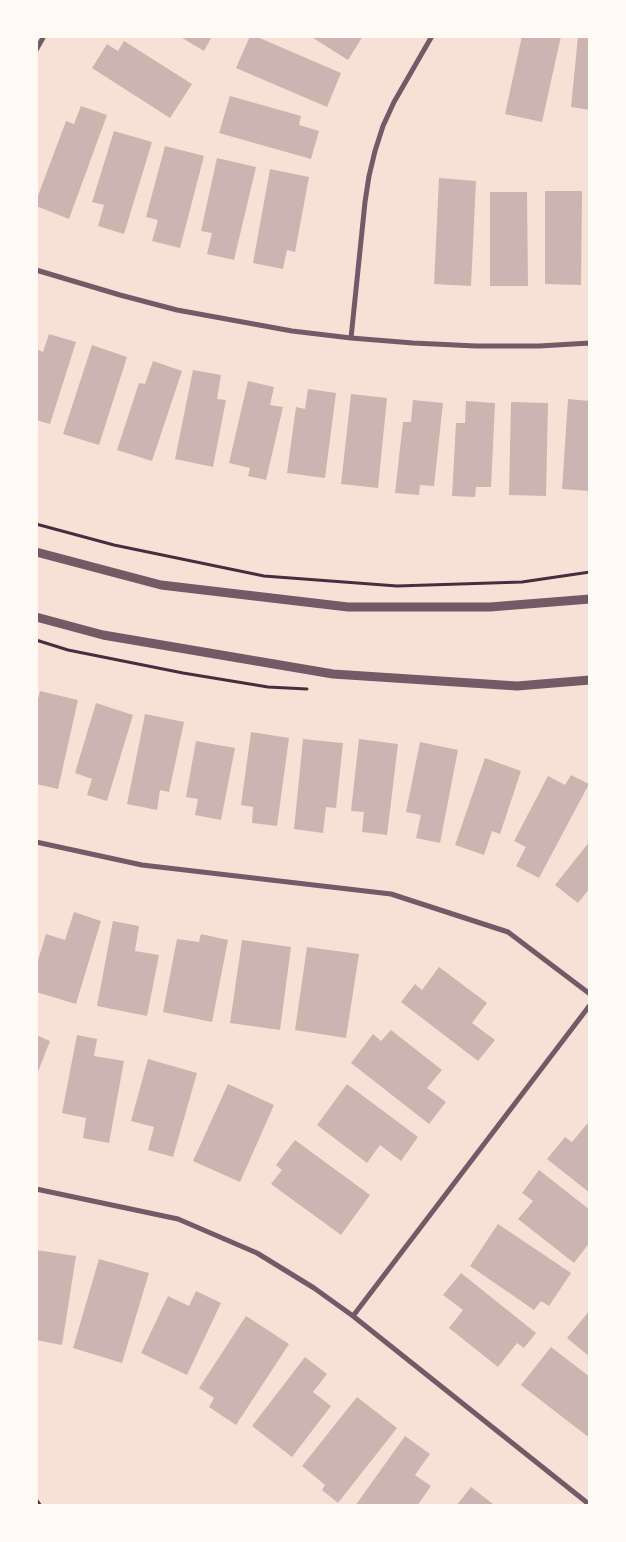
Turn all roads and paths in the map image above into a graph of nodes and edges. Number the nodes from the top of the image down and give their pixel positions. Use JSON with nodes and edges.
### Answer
{"nodes":[{"id":1,"x":44,"y":36,"type":"edge"},
{"id":2,"x":432,"y":36,"type":"edge"},
{"id":3,"x":36,"y":50,"type":"edge"},
{"id":4,"x":36,"y":270,"type":"edge"},
{"id":5,"x":351,"y":338,"type":"junction"},
{"id":6,"x":590,"y":343,"type":"edge"},
{"id":7,"x":36,"y":524,"type":"edge"},
{"id":8,"x":36,"y":552,"type":"edge"},
{"id":9,"x":590,"y":572,"type":"edge"},
{"id":10,"x":590,"y":599,"type":"edge"},
{"id":11,"x":36,"y":617,"type":"edge"},
{"id":12,"x":590,"y":680,"type":"edge"},
{"id":13,"x":36,"y":842,"type":"edge"},
{"id":14,"x":590,"y":994,"type":"edge"},
{"id":15,"x":590,"y":1005,"type":"edge"},
{"id":16,"x":36,"y":1189,"type":"edge"},
{"id":17,"x":353,"y":1316,"type":"junction"},
{"id":18,"x":36,"y":1499,"type":"edge"},
{"id":19,"x":590,"y":1505,"type":"edge"},
{"id":20,"x":40,"y":1506,"type":"edge"}],
"edges":[{"from":1,"to":3,"type":"street"},
{"from":2,"to":5,"type":"street"},
{"from":4,"to":5,"type":"street"},
{"from":5,"to":6,"type":"street"},
{"from":7,"to":9,"type":"path"},
{"from":8,"to":10,"type":"street"},
{"from":11,"to":12,"type":"street"},
{"from":13,"to":14,"type":"street"},
{"from":15,"to":17,"type":"street"},
{"from":16,"to":17,"type":"street"},
{"from":17,"to":19,"type":"street"},
{"from":18,"to":20,"type":"path"}]}
